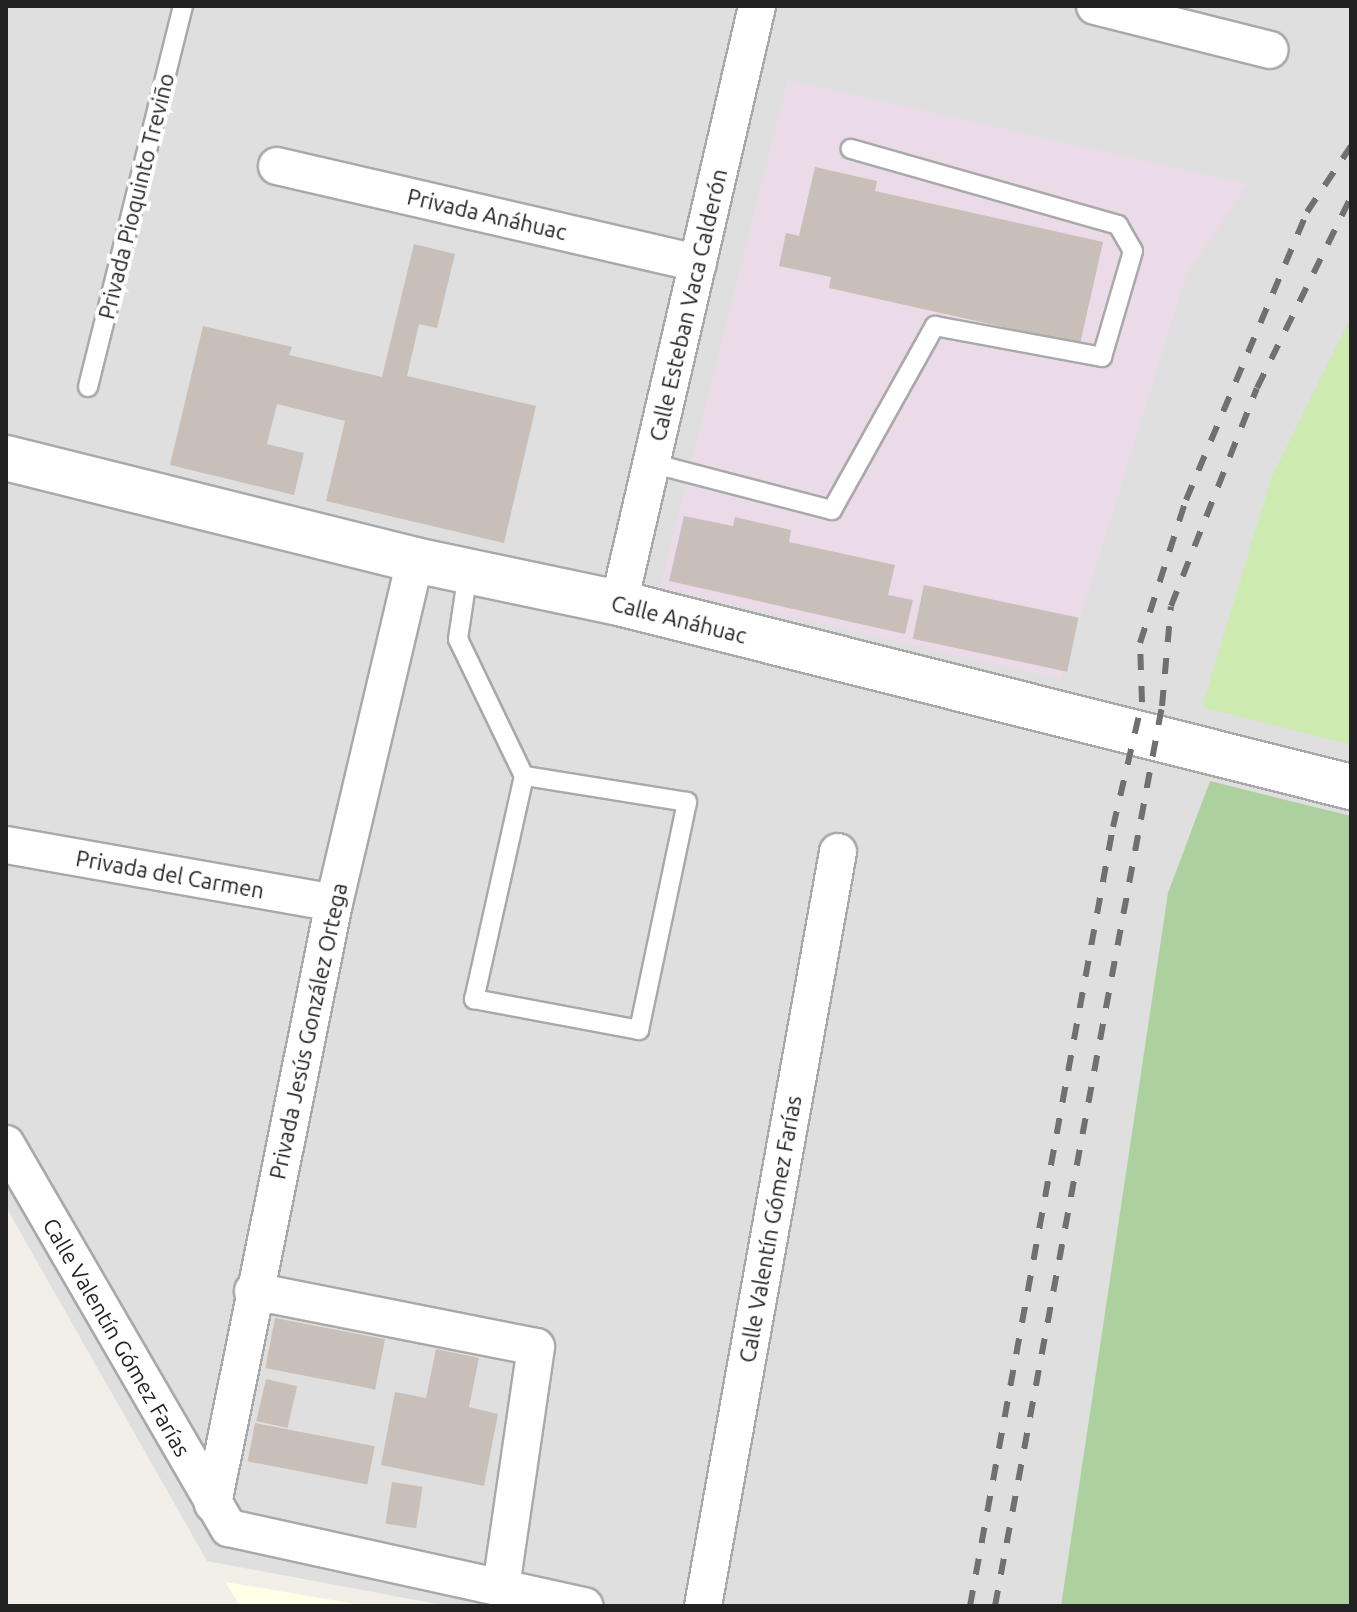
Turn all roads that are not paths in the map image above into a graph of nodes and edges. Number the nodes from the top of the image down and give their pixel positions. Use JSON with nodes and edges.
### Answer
{"nodes":[{"id":1,"x":183,"y":6,"type":"edge"},
{"id":2,"x":757,"y":6,"type":"edge"},
{"id":3,"x":1095,"y":6,"type":"edge"},
{"id":4,"x":1270,"y":50,"type":"dead end"},
{"id":5,"x":851,"y":149,"type":"dead end"},
{"id":6,"x":277,"y":166,"type":"dead end"},
{"id":7,"x":698,"y":263,"type":"junction"},
{"id":8,"x":88,"y":387,"type":"dead end"},
{"id":9,"x":6,"y":458,"type":"edge"},
{"id":10,"x":651,"y":463,"type":"junction"},
{"id":11,"x":415,"y":560,"type":"junction"},
{"id":12,"x":468,"y":572,"type":"junction"},
{"id":13,"x":619,"y":603,"type":"junction"},
{"id":14,"x":524,"y":776,"type":"junction"},
{"id":15,"x":1351,"y":787,"type":"edge"},
{"id":16,"x":6,"y":845,"type":"edge"},
{"id":17,"x":838,"y":852,"type":"dead end"},
{"id":18,"x":334,"y":903,"type":"junction"},
{"id":19,"x":6,"y":1144,"type":"edge"},
{"id":20,"x":253,"y":1291,"type":"junction"},
{"id":21,"x":221,"y":1516,"type":"junction"},
{"id":22,"x":501,"y":1587,"type":"junction"},
{"id":23,"x":585,"y":1606,"type":"edge"},
{"id":24,"x":703,"y":1606,"type":"edge"}],
"edges":[{"from":1,"to":8,"type":"lane","name":"Privada Pioquinto Treviño"},
{"from":2,"to":7,"type":"street","name":"Calle Esteban Vaca Calderón"},
{"from":3,"to":4,"type":"street"},
{"from":5,"to":10,"type":"lane"},
{"from":6,"to":7,"type":"street","name":"Privada Anáhuac"},
{"from":7,"to":10,"type":"street","name":"Calle Esteban Vaca Calderón"},
{"from":9,"to":11,"type":"street","name":"Calle Anáhuac"},
{"from":10,"to":13,"type":"street","name":"Calle Esteban Vaca Calderón"},
{"from":11,"to":12,"type":"street","name":"Calle Anáhuac"},
{"from":11,"to":18,"type":"street","name":"Privada Jesús González Ortega"},
{"from":12,"to":13,"type":"street","name":"Calle Anáhuac"},
{"from":12,"to":14,"type":"lane"},
{"from":13,"to":15,"type":"street","name":"Calle Anáhuac"},
{"from":14,"to":14,"type":"lane"},
{"from":16,"to":18,"type":"street","name":"Privada del Carmen"},
{"from":17,"to":24,"type":"street","name":"Calle Valentín Gómez Farías"},
{"from":18,"to":20,"type":"street","name":"Privada Jesús González Ortega"},
{"from":19,"to":21,"type":"street","name":"Calle Valentín Gómez Farías"},
{"from":20,"to":21,"type":"street","name":"Privada Jesús González Ortega"},
{"from":20,"to":22,"type":"street"},
{"from":21,"to":22,"type":"street"},
{"from":22,"to":23,"type":"street"}]}
